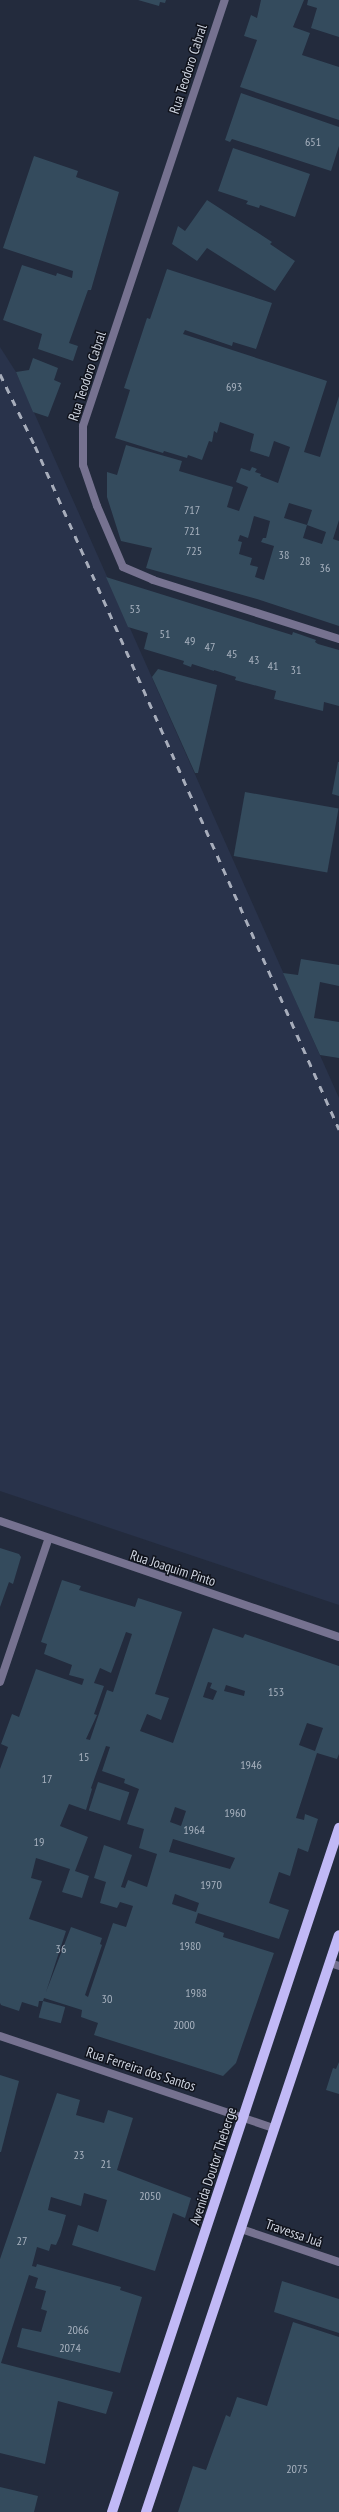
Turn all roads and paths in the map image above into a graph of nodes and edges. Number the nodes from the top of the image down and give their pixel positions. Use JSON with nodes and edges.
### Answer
{"nodes":[{"id":1,"x":225,"y":0,"type":"edge"},
{"id":2,"x":339,"y":639,"type":"edge"},
{"id":3,"x":0,"y":1521,"type":"edge"},
{"id":4,"x":48,"y":1540,"type":"junction"},
{"id":5,"x":339,"y":1637,"type":"edge"},
{"id":6,"x":0,"y":1682,"type":"edge"},
{"id":7,"x":339,"y":1828,"type":"edge"},
{"id":8,"x":339,"y":1935,"type":"edge"},
{"id":9,"x":334,"y":1964,"type":"edge"},
{"id":10,"x":0,"y":2036,"type":"edge"},
{"id":11,"x":244,"y":2118,"type":"junction"},
{"id":12,"x":274,"y":2128,"type":"junction"},
{"id":13,"x":241,"y":2229,"type":"junction"},
{"id":14,"x":339,"y":2262,"type":"edge"},
{"id":15,"x":112,"y":2512,"type":"edge"},
{"id":16,"x":146,"y":2512,"type":"edge"}],
"edges":[{"from":1,"to":2,"type":"street","name":"Rua Teodoro Cabral"},
{"from":3,"to":4,"type":"street","name":"Rua Joaquim Pinto"},
{"from":4,"to":5,"type":"street","name":"Rua Joaquim Pinto"},
{"from":4,"to":6,"type":"street"},
{"from":7,"to":11,"type":"main road","name":"Avenida Doutor Theberge"},
{"from":8,"to":9,"type":"main road"},
{"from":9,"to":12,"type":"main road"},
{"from":10,"to":11,"type":"street","name":"Rua Ferreira dos Santos"},
{"from":11,"to":12,"type":"street","name":"Rua Ferreira dos Santos"},
{"from":11,"to":15,"type":"main road","name":"Avenida Doutor Theberge"},
{"from":12,"to":13,"type":"main road"},
{"from":13,"to":14,"type":"street","name":"Travessa Juá"},
{"from":13,"to":16,"type":"main road"}]}
